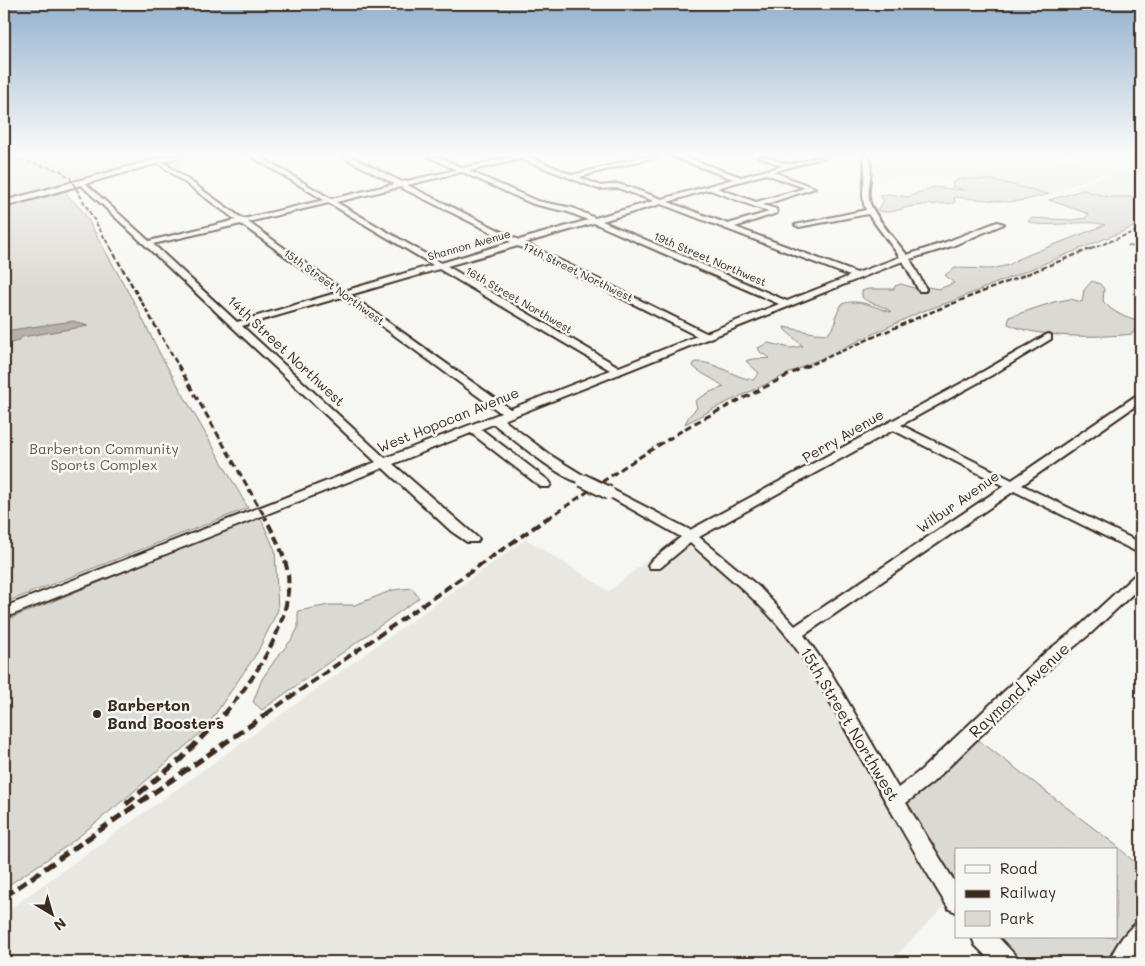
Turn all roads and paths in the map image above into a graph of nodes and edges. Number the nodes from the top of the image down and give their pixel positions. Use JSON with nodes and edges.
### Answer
{"nodes":[{"id":1,"x":102,"y":201,"type":"edge"},
{"id":2,"x":215,"y":201,"type":"edge"},
{"id":3,"x":330,"y":201,"type":"joint"},
{"id":4,"x":433,"y":201,"type":"edge"},
{"id":5,"x":531,"y":201,"type":"edge"},
{"id":6,"x":660,"y":201,"type":"joint"},
{"id":7,"x":749,"y":201,"type":"edge"},
{"id":8,"x":767,"y":201,"type":"edge"},
{"id":9,"x":865,"y":201,"type":"edge"},
{"id":10,"x":757,"y":204,"type":"junction"},
{"id":11,"x":870,"y":211,"type":"junction"},
{"id":12,"x":243,"y":221,"type":"junction"},
{"id":13,"x":593,"y":221,"type":"junction"},
{"id":14,"x":1000,"y":224,"type":"dead end"},
{"id":15,"x":798,"y":225,"type":"dead end"},
{"id":16,"x":728,"y":227,"type":"junction"},
{"id":17,"x":148,"y":243,"type":"junction"},
{"id":18,"x":519,"y":243,"type":"junction"},
{"id":19,"x":906,"y":258,"type":"junction"},
{"id":20,"x":439,"y":266,"type":"junction"},
{"id":21,"x":857,"y":276,"type":"junction"},
{"id":22,"x":922,"y":289,"type":"dead end"},
{"id":23,"x":343,"y":294,"type":"junction"},
{"id":24,"x":786,"y":304,"type":"junction"},
{"id":25,"x":236,"y":325,"type":"junction"},
{"id":26,"x":705,"y":336,"type":"junction"},
{"id":27,"x":1048,"y":337,"type":"dead end"},
{"id":28,"x":617,"y":370,"type":"junction"},
{"id":29,"x":1141,"y":397,"type":"edge"},
{"id":30,"x":508,"y":413,"type":"junction"},
{"id":31,"x":495,"y":419,"type":"junction"},
{"id":32,"x":892,"y":425,"type":"junction"},
{"id":33,"x":472,"y":428,"type":"junction"},
{"id":34,"x":384,"y":463,"type":"junction"},
{"id":35,"x":545,"y":484,"type":"dead end"},
{"id":36,"x":1013,"y":484,"type":"junction"},
{"id":37,"x":690,"y":536,"type":"junction"},
{"id":38,"x":472,"y":539,"type":"dead end"},
{"id":39,"x":1141,"y":549,"type":"edge"},
{"id":40,"x":655,"y":565,"type":"dead end"},
{"id":41,"x":1141,"y":578,"type":"edge"},
{"id":42,"x":4,"y":613,"type":"edge"},
{"id":43,"x":794,"y":634,"type":"junction"},
{"id":44,"x":896,"y":800,"type":"junction"},
{"id":45,"x":955,"y":900,"type":"edge"},
{"id":46,"x":1141,"y":932,"type":"edge"},
{"id":47,"x":985,"y":938,"type":"edge"},
{"id":48,"x":1006,"y":962,"type":"edge"},
{"id":49,"x":1120,"y":962,"type":"edge"}],
"edges":[{"from":1,"to":17,"type":"street","name":"14th Street Northwest"},
{"from":2,"to":12,"type":"street","name":"15th Street Northwest"},
{"from":3,"to":12,"type":"street"},
{"from":3,"to":20,"type":"street","name":"16th Street Northwest"},
{"from":4,"to":18,"type":"street","name":"17th Street Northwest"},
{"from":5,"to":13,"type":"street","name":"19th Street Northwest"},
{"from":6,"to":13,"type":"street","name":"Shannon Avenue"},
{"from":6,"to":16,"type":"street"},
{"from":7,"to":10,"type":"street"},
{"from":8,"to":10,"type":"street"},
{"from":9,"to":11,"type":"street"},
{"from":10,"to":16,"type":"street"},
{"from":11,"to":15,"type":"street"},
{"from":11,"to":19,"type":"street"},
{"from":12,"to":17,"type":"street"},
{"from":12,"to":23,"type":"street","name":"15th Street Northwest"},
{"from":13,"to":18,"type":"street","name":"Shannon Avenue"},
{"from":13,"to":24,"type":"street","name":"19th Street Northwest"},
{"from":14,"to":19,"type":"street","name":"West Hopocan Avenue"},
{"from":16,"to":21,"type":"street"},
{"from":17,"to":25,"type":"street","name":"14th Street Northwest"},
{"from":18,"to":20,"type":"street","name":"Shannon Avenue"},
{"from":18,"to":26,"type":"street","name":"17th Street Northwest"},
{"from":19,"to":21,"type":"street","name":"West Hopocan Avenue"},
{"from":19,"to":22,"type":"street"},
{"from":20,"to":23,"type":"street","name":"Shannon Avenue"},
{"from":20,"to":28,"type":"street","name":"16th Street Northwest"},
{"from":21,"to":24,"type":"street","name":"West Hopocan Avenue"},
{"from":23,"to":25,"type":"street","name":"Shannon Avenue"},
{"from":23,"to":30,"type":"street","name":"15th Street Northwest"},
{"from":24,"to":26,"type":"street","name":"West Hopocan Avenue"},
{"from":25,"to":34,"type":"street","name":"14th Street Northwest"},
{"from":26,"to":28,"type":"street","name":"West Hopocan Avenue"},
{"from":27,"to":32,"type":"street","name":"Perry Avenue"},
{"from":28,"to":30,"type":"street","name":"West Hopocan Avenue"},
{"from":29,"to":36,"type":"street","name":"Wilbur Avenue"},
{"from":30,"to":31,"type":"street","name":"West Hopocan Avenue"},
{"from":31,"to":33,"type":"street","name":"West Hopocan Avenue"},
{"from":31,"to":37,"type":"street","name":"15th Street Northwest","bridge":true},
{"from":32,"to":36,"type":"street"},
{"from":32,"to":37,"type":"street","name":"Perry Avenue"},
{"from":33,"to":34,"type":"street","name":"West Hopocan Avenue"},
{"from":33,"to":35,"type":"street"},
{"from":34,"to":38,"type":"street","name":"14th Street Northwest"},
{"from":34,"to":42,"type":"street","name":"West Hopocan Avenue"},
{"from":36,"to":39,"type":"street"},
{"from":36,"to":43,"type":"street","name":"Wilbur Avenue"},
{"from":37,"to":40,"type":"street","name":"Perry Avenue"},
{"from":37,"to":43,"type":"street","name":"15th Street Northwest"},
{"from":41,"to":44,"type":"street","name":"Raymond Avenue"},
{"from":43,"to":44,"type":"street","name":"15th Street Northwest"},
{"from":44,"to":45,"type":"street","name":"15th Street Northwest"},
{"from":46,"to":49,"type":"street"},
{"from":47,"to":48,"type":"street"}]}
